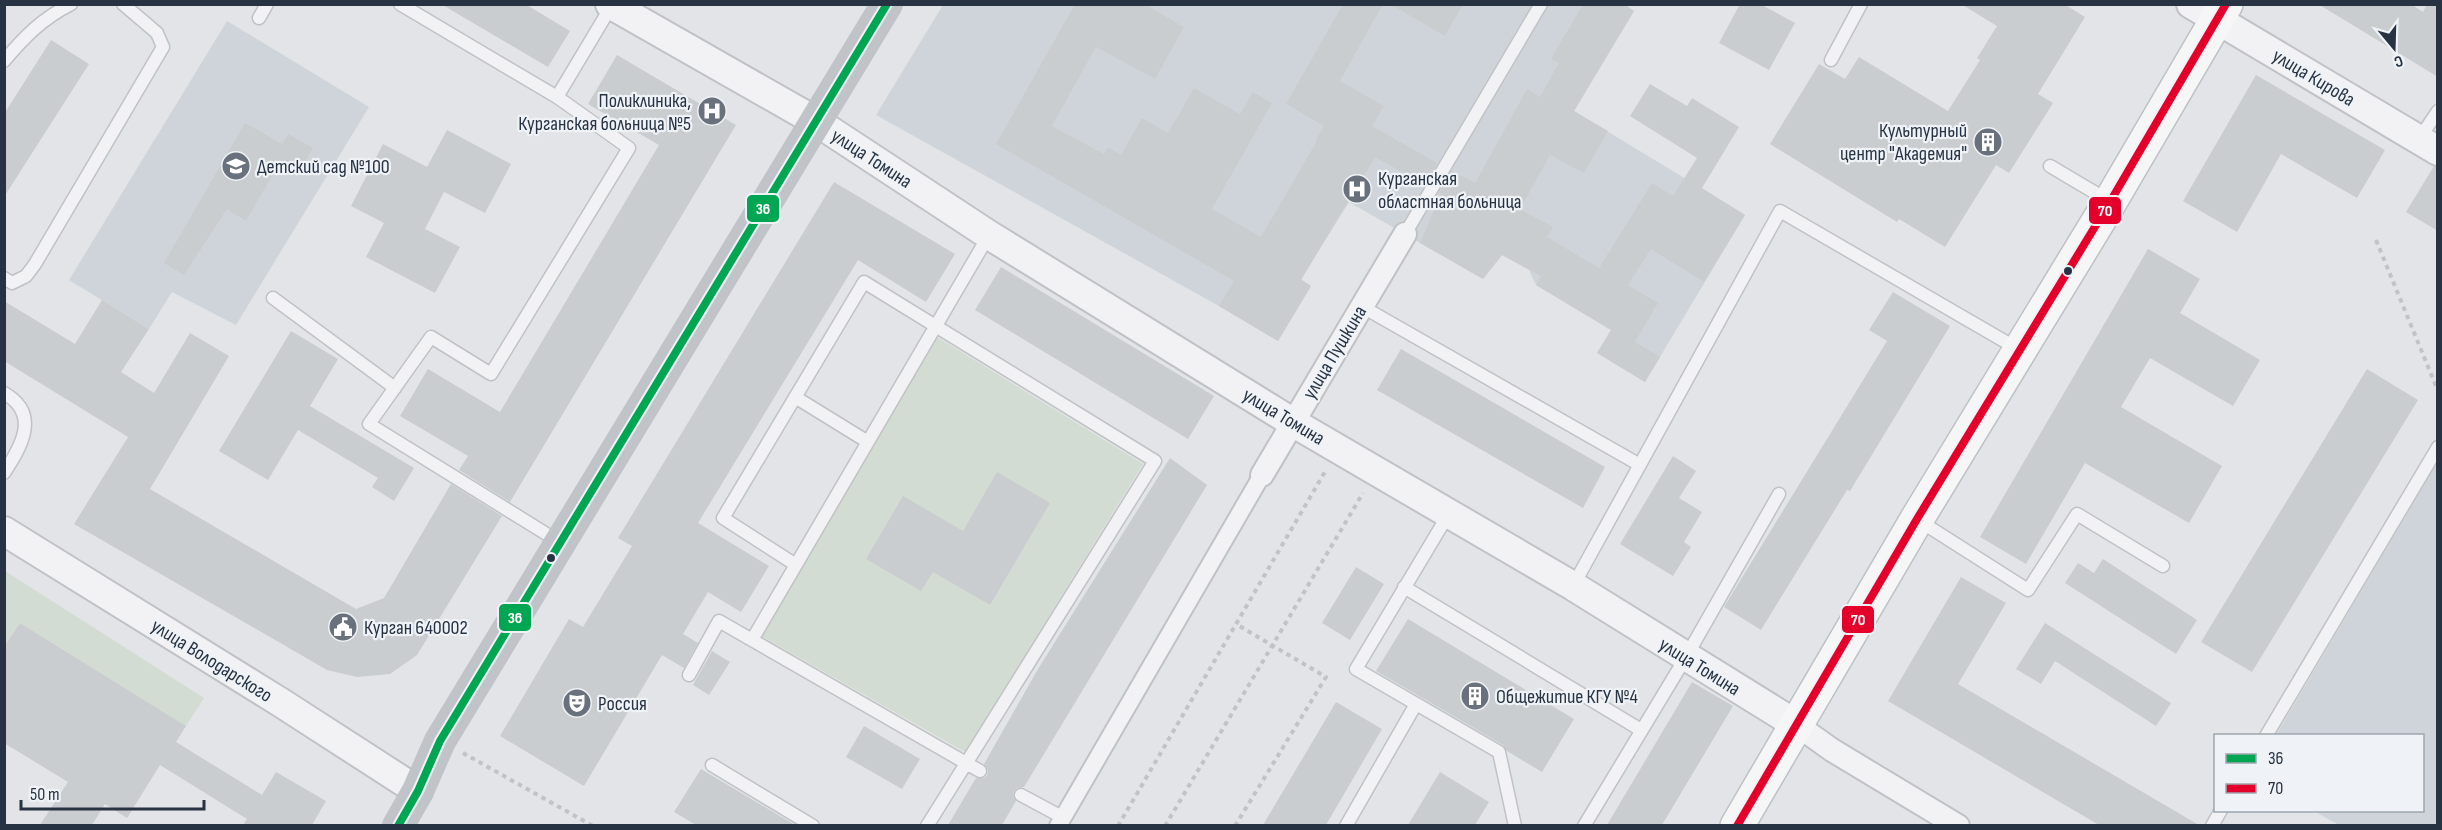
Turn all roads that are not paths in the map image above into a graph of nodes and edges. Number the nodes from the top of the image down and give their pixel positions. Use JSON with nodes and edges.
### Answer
{"nodes":[{"id":1,"x":71,"y":4,"type":"edge"},
{"id":2,"x":123,"y":4,"type":"edge"},
{"id":3,"x":267,"y":4,"type":"edge"},
{"id":4,"x":400,"y":4,"type":"edge"},
{"id":5,"x":887,"y":4,"type":"edge"},
{"id":6,"x":1541,"y":4,"type":"edge"},
{"id":7,"x":1861,"y":4,"type":"edge"},
{"id":8,"x":611,"y":5,"type":"edge"},
{"id":9,"x":2211,"y":10,"type":"edge"},
{"id":10,"x":259,"y":18,"type":"dead end"},
{"id":11,"x":1831,"y":60,"type":"dead end"},
{"id":12,"x":4,"y":61,"type":"edge"},
{"id":13,"x":557,"y":97,"type":"junction"},
{"id":14,"x":2438,"y":111,"type":"edge"},
{"id":15,"x":816,"y":122,"type":"junction"},
{"id":16,"x":2428,"y":145,"type":"edge"},
{"id":17,"x":2050,"y":166,"type":"dead end"},
{"id":18,"x":2110,"y":202,"type":"junction"},
{"id":19,"x":1405,"y":234,"type":"joint"},
{"id":20,"x":989,"y":235,"type":"junction"},
{"id":21,"x":4,"y":278,"type":"edge"},
{"id":22,"x":273,"y":298,"type":"dead end"},
{"id":23,"x":1361,"y":306,"type":"junction"},
{"id":24,"x":936,"y":325,"type":"junction"},
{"id":25,"x":2020,"y":350,"type":"junction"},
{"id":26,"x":395,"y":388,"type":"junction"},
{"id":27,"x":4,"y":393,"type":"edge"},
{"id":28,"x":795,"y":397,"type":"junction"},
{"id":29,"x":1293,"y":422,"type":"junction"},
{"id":30,"x":868,"y":442,"type":"junction"},
{"id":31,"x":2438,"y":447,"type":"edge"},
{"id":32,"x":1640,"y":465,"type":"junction"},
{"id":33,"x":4,"y":473,"type":"edge"},
{"id":34,"x":1262,"y":475,"type":"joint"},
{"id":35,"x":1779,"y":494,"type":"dead end"},
{"id":36,"x":1448,"y":515,"type":"junction"},
{"id":37,"x":1917,"y":519,"type":"junction"},
{"id":38,"x":4,"y":531,"type":"edge"},
{"id":39,"x":561,"y":543,"type":"junction"},
{"id":40,"x":796,"y":565,"type":"junction"},
{"id":41,"x":2163,"y":566,"type":"dead end"},
{"id":42,"x":1573,"y":586,"type":"junction"},
{"id":43,"x":1404,"y":587,"type":"junction"},
{"id":44,"x":752,"y":640,"type":"junction"},
{"id":45,"x":1686,"y":657,"type":"junction"},
{"id":46,"x":689,"y":675,"type":"dead end"},
{"id":47,"x":1416,"y":704,"type":"junction"},
{"id":48,"x":1797,"y":725,"type":"junction"},
{"id":49,"x":1641,"y":730,"type":"junction"},
{"id":50,"x":2267,"y":734,"type":"edge"},
{"id":51,"x":967,"y":763,"type":"junction"},
{"id":52,"x":712,"y":765,"type":"dead end"},
{"id":53,"x":980,"y":771,"type":"dead end"},
{"id":54,"x":418,"y":791,"type":"junction"},
{"id":55,"x":1021,"y":795,"type":"dead end"},
{"id":56,"x":2220,"y":812,"type":"edge"},
{"id":57,"x":1060,"y":821,"type":"edge"},
{"id":58,"x":398,"y":825,"type":"edge"},
{"id":59,"x":813,"y":825,"type":"edge"},
{"id":60,"x":927,"y":825,"type":"edge"},
{"id":61,"x":1346,"y":825,"type":"edge"},
{"id":62,"x":1515,"y":825,"type":"edge"},
{"id":63,"x":1584,"y":825,"type":"edge"},
{"id":64,"x":1737,"y":825,"type":"edge"},
{"id":65,"x":1958,"y":825,"type":"edge"},
{"id":66,"x":2212,"y":825,"type":"edge"}],
"edges":[{"from":1,"to":12,"type":"lane"},
{"from":2,"to":21,"type":"lane"},
{"from":3,"to":10,"type":"lane"},
{"from":4,"to":13,"type":"lane"},
{"from":5,"to":15,"type":"main road"},
{"from":6,"to":19,"type":"lane","name":"улица Пушкина"},
{"from":7,"to":11,"type":"lane"},
{"from":8,"to":13,"type":"lane"},
{"from":8,"to":15,"type":"street","name":"улица Томина"},
{"from":9,"to":16,"type":"street","name":"улица Кирова"},
{"from":9,"to":18,"type":"main road"},
{"from":13,"to":26,"type":"lane"},
{"from":14,"to":16,"type":"lane"},
{"from":15,"to":20,"type":"street","name":"улица Томина"},
{"from":15,"to":39,"type":"main road"},
{"from":17,"to":18,"type":"lane"},
{"from":18,"to":25,"type":"main road"},
{"from":19,"to":23,"type":"street","name":"улица Пушкина"},
{"from":20,"to":24,"type":"lane"},
{"from":20,"to":29,"type":"street","name":"улица Томина"},
{"from":22,"to":26,"type":"lane"},
{"from":23,"to":29,"type":"street","name":"улица Пушкина"},
{"from":23,"to":32,"type":"lane"},
{"from":24,"to":28,"type":"lane"},
{"from":24,"to":30,"type":"lane"},
{"from":24,"to":51,"type":"lane"},
{"from":25,"to":32,"type":"lane"},
{"from":25,"to":37,"type":"main road"},
{"from":26,"to":39,"type":"lane"},
{"from":27,"to":33,"type":"lane"},
{"from":28,"to":30,"type":"lane"},
{"from":28,"to":40,"type":"lane"},
{"from":29,"to":34,"type":"street","name":"улица Пушкина"},
{"from":29,"to":36,"type":"street","name":"улица Томина"},
{"from":30,"to":40,"type":"lane"},
{"from":31,"to":50,"type":"lane"},
{"from":32,"to":42,"type":"lane"},
{"from":34,"to":57,"type":"street","name":"улица Пушкина"},
{"from":35,"to":45,"type":"lane"},
{"from":36,"to":42,"type":"street","name":"улица Томина"},
{"from":36,"to":43,"type":"lane"},
{"from":37,"to":41,"type":"lane"},
{"from":37,"to":48,"type":"main road"},
{"from":38,"to":54,"type":"street","name":"улица Володарского"},
{"from":39,"to":54,"type":"main road"},
{"from":40,"to":44,"type":"lane"},
{"from":42,"to":45,"type":"street","name":"улица Томина"},
{"from":43,"to":47,"type":"lane"},
{"from":43,"to":49,"type":"lane"},
{"from":44,"to":46,"type":"lane"},
{"from":44,"to":51,"type":"lane"},
{"from":45,"to":48,"type":"street","name":"улица Томина"},
{"from":45,"to":49,"type":"lane"},
{"from":47,"to":61,"type":"lane"},
{"from":47,"to":62,"type":"lane"},
{"from":48,"to":64,"type":"main road"},
{"from":48,"to":65,"type":"street","name":"улица Томина"},
{"from":49,"to":63,"type":"lane"},
{"from":51,"to":53,"type":"lane"},
{"from":51,"to":60,"type":"lane"},
{"from":52,"to":59,"type":"lane"},
{"from":54,"to":58,"type":"main road"},
{"from":55,"to":57,"type":"lane"},
{"from":56,"to":66,"type":"lane"}]}
